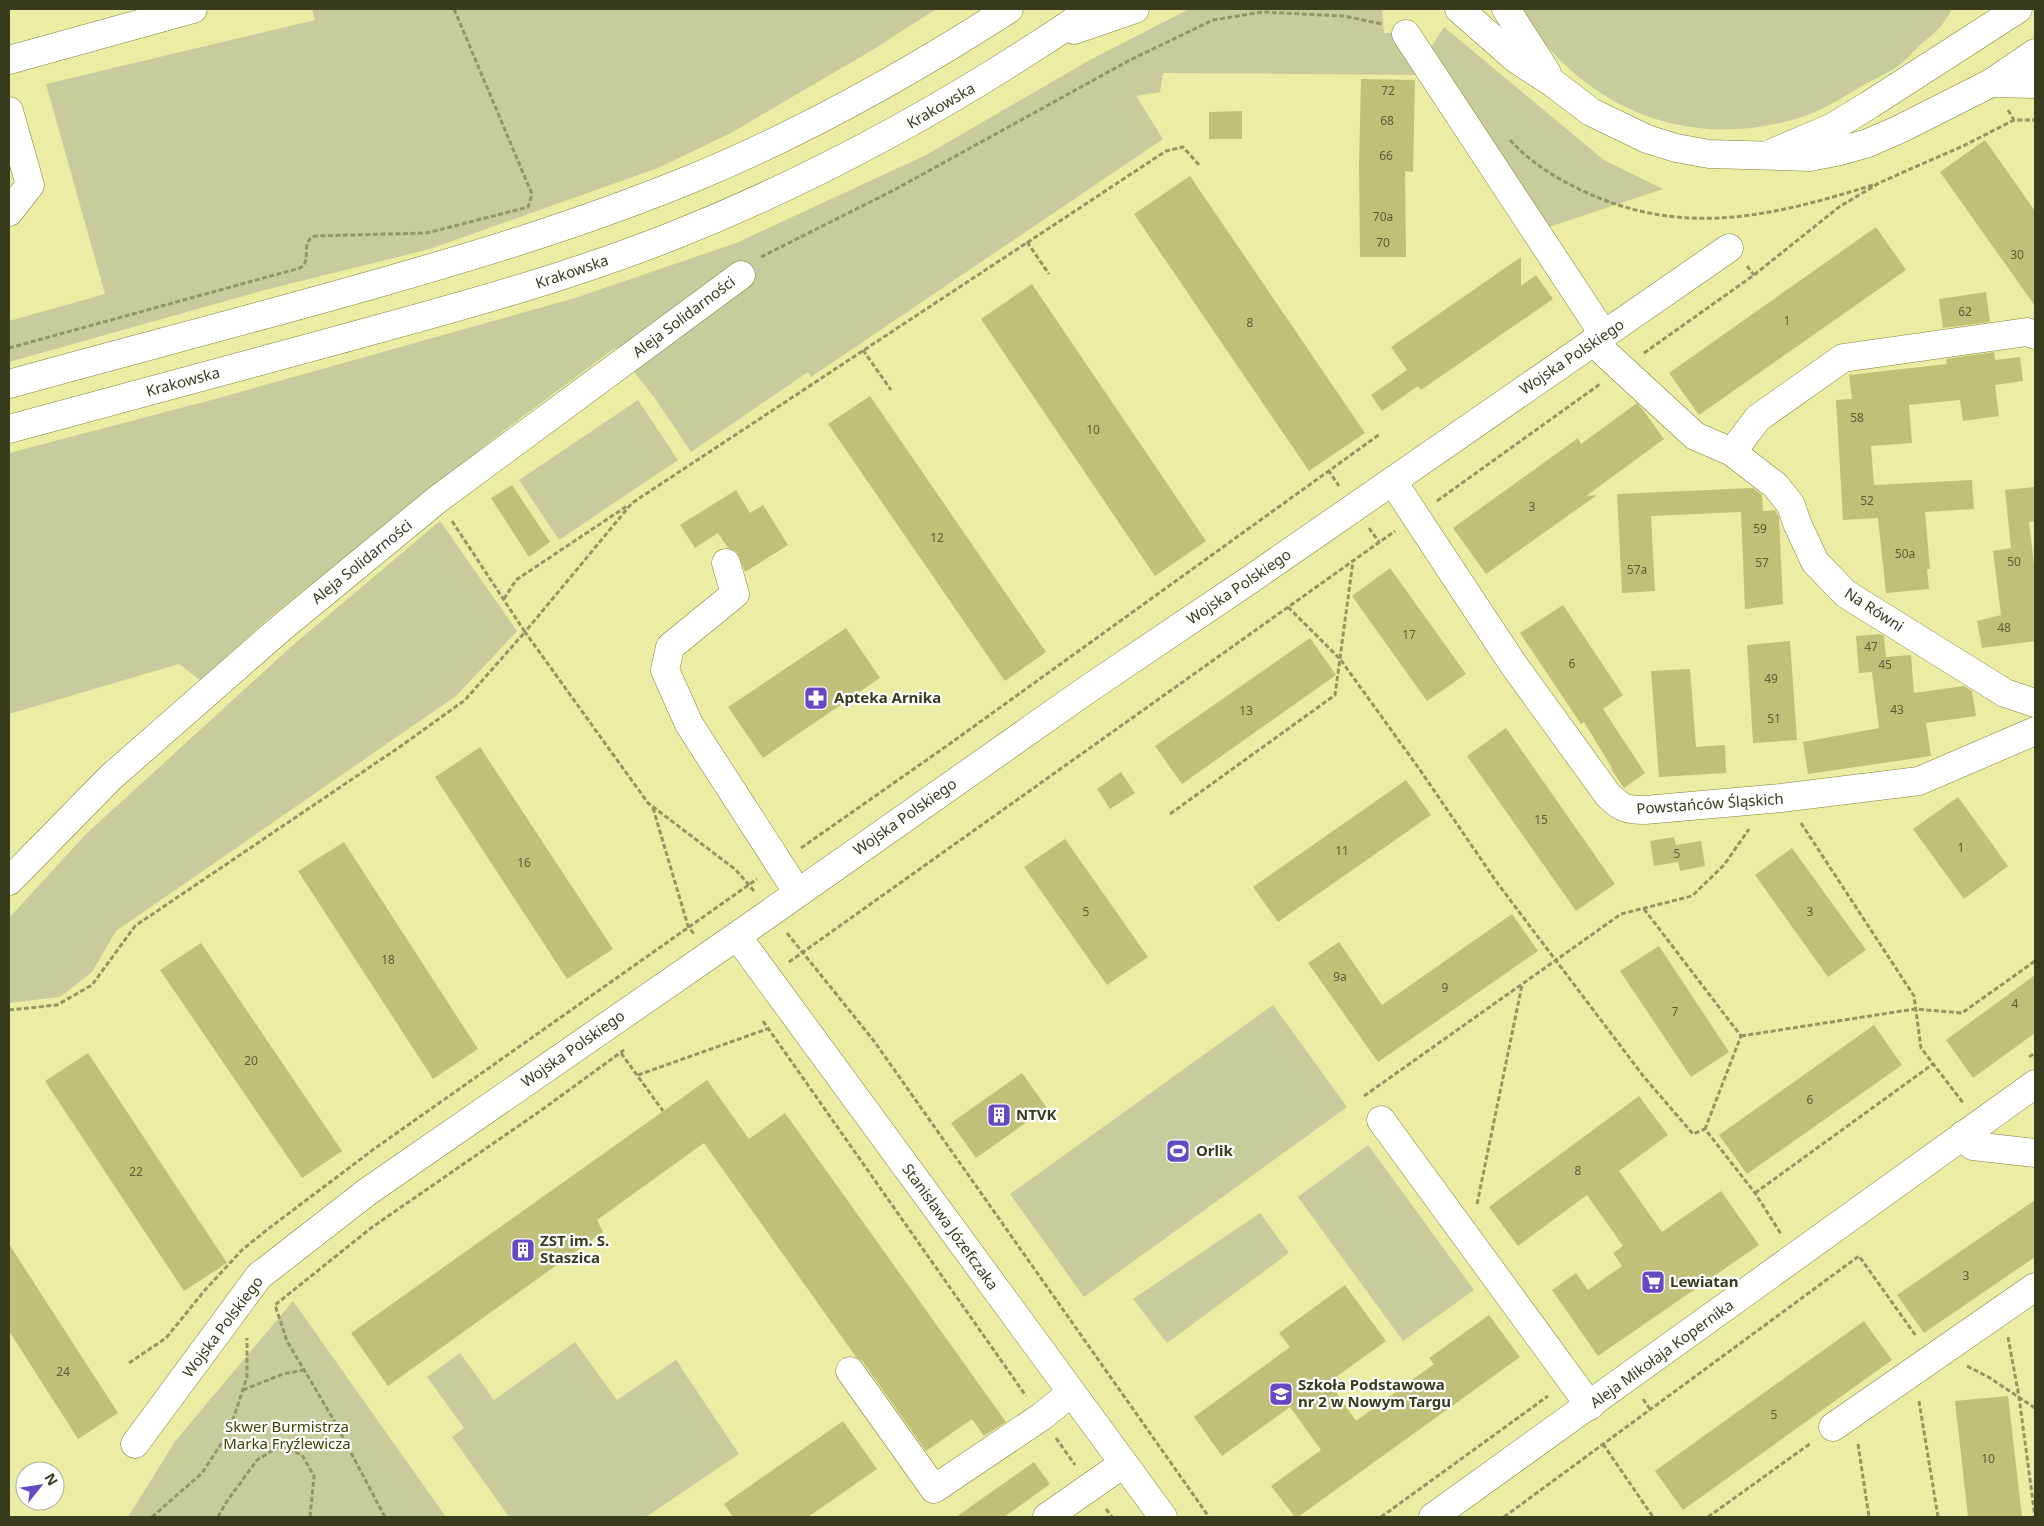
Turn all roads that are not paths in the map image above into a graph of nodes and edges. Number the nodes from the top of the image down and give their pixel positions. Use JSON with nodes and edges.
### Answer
{"nodes":[{"id":1,"x":1009,"y":9,"type":"edge"},
{"id":2,"x":1092,"y":9,"type":"edge"},
{"id":3,"x":1135,"y":9,"type":"edge"},
{"id":4,"x":1459,"y":9,"type":"edge"},
{"id":5,"x":1506,"y":9,"type":"edge"},
{"id":6,"x":2018,"y":9,"type":"edge"},
{"id":7,"x":2033,"y":9,"type":"edge"},
{"id":8,"x":178,"y":11,"type":"edge"},
{"id":9,"x":2035,"y":12,"type":"edge"},
{"id":10,"x":1394,"y":30,"type":"road end"},
{"id":11,"x":1049,"y":38,"type":"junction"},
{"id":12,"x":2035,"y":53,"type":"edge"},
{"id":13,"x":9,"y":60,"type":"edge"},
{"id":14,"x":1553,"y":83,"type":"junction"},
{"id":15,"x":1991,"y":83,"type":"junction"},
{"id":16,"x":2035,"y":84,"type":"edge"},
{"id":17,"x":9,"y":111,"type":"edge"},
{"id":18,"x":1764,"y":156,"type":"junction"},
{"id":19,"x":9,"y":212,"type":"edge"},
{"id":20,"x":1729,"y":248,"type":"dead end"},
{"id":21,"x":741,"y":274,"type":"road end"},
{"id":22,"x":2035,"y":335,"type":"edge"},
{"id":23,"x":1599,"y":338,"type":"junction"},
{"id":24,"x":9,"y":384,"type":"edge"},
{"id":25,"x":9,"y":429,"type":"edge"},
{"id":26,"x":1732,"y":452,"type":"junction"},
{"id":27,"x":1393,"y":482,"type":"junction"},
{"id":28,"x":726,"y":562,"type":"dead end"},
{"id":29,"x":2035,"y":703,"type":"edge"},
{"id":30,"x":2035,"y":731,"type":"edge"},
{"id":31,"x":9,"y":881,"type":"edge"},
{"id":32,"x":798,"y":893,"type":"junction"},
{"id":33,"x":737,"y":936,"type":"junction"},
{"id":34,"x":2035,"y":1084,"type":"edge"},
{"id":35,"x":1381,"y":1120,"type":"dead end"},
{"id":36,"x":1963,"y":1135,"type":"junction"},
{"id":37,"x":2035,"y":1153,"type":"edge"},
{"id":38,"x":2035,"y":1287,"type":"edge"},
{"id":39,"x":850,"y":1371,"type":"dead end"},
{"id":40,"x":1071,"y":1393,"type":"junction"},
{"id":41,"x":1590,"y":1406,"type":"junction"},
{"id":42,"x":1843,"y":1420,"type":"road end"},
{"id":43,"x":135,"y":1444,"type":"dead end"},
{"id":44,"x":1123,"y":1464,"type":"junction"},
{"id":45,"x":1047,"y":1517,"type":"edge"},
{"id":46,"x":1163,"y":1517,"type":"edge"},
{"id":47,"x":1433,"y":1517,"type":"edge"}],
"edges":[{"from":1,"to":24,"type":"street"},
{"from":2,"to":11,"type":"street","name":"Krakowska"},
{"from":3,"to":11,"type":"street"},
{"from":4,"to":14,"type":"street"},
{"from":5,"to":14,"type":"street"},
{"from":6,"to":18,"type":"street"},
{"from":7,"to":9,"type":"street"},
{"from":8,"to":13,"type":"street"},
{"from":10,"to":23,"type":"street","name":"Na Równi"},
{"from":11,"to":25,"type":"street","name":"Krakowska"},
{"from":12,"to":15,"type":"street"},
{"from":14,"to":18,"type":"street"},
{"from":15,"to":16,"type":"street"},
{"from":15,"to":18,"type":"street"},
{"from":17,"to":19,"type":"street"},
{"from":20,"to":23,"type":"street","name":"Wojska Polskiego"},
{"from":21,"to":31,"type":"street","name":"Aleja Solidarności"},
{"from":22,"to":26,"type":"street"},
{"from":23,"to":26,"type":"street","name":"Na Równi"},
{"from":23,"to":27,"type":"street","name":"Wojska Polskiego"},
{"from":26,"to":29,"type":"street","name":"Na Równi"},
{"from":27,"to":30,"type":"street","name":"Powstańców Śląskich"},
{"from":27,"to":32,"type":"street","name":"Wojska Polskiego"},
{"from":28,"to":32,"type":"street"},
{"from":32,"to":33,"type":"street","name":"Wojska Polskiego"},
{"from":33,"to":40,"type":"street","name":"Stanisława Józefczaka"},
{"from":33,"to":43,"type":"street","name":"Wojska Polskiego"},
{"from":34,"to":36,"type":"street","name":"Aleja Mikołaja Kopernika"},
{"from":35,"to":41,"type":"street"},
{"from":36,"to":37,"type":"street"},
{"from":36,"to":41,"type":"street","name":"Aleja Mikołaja Kopernika"},
{"from":38,"to":42,"type":"street"},
{"from":39,"to":40,"type":"street"},
{"from":40,"to":44,"type":"street","name":"Stanisława Józefczaka"},
{"from":41,"to":47,"type":"street","name":"Aleja Mikołaja Kopernika"},
{"from":44,"to":45,"type":"street"},
{"from":44,"to":46,"type":"street","name":"Stanisława Józefczaka"}]}
